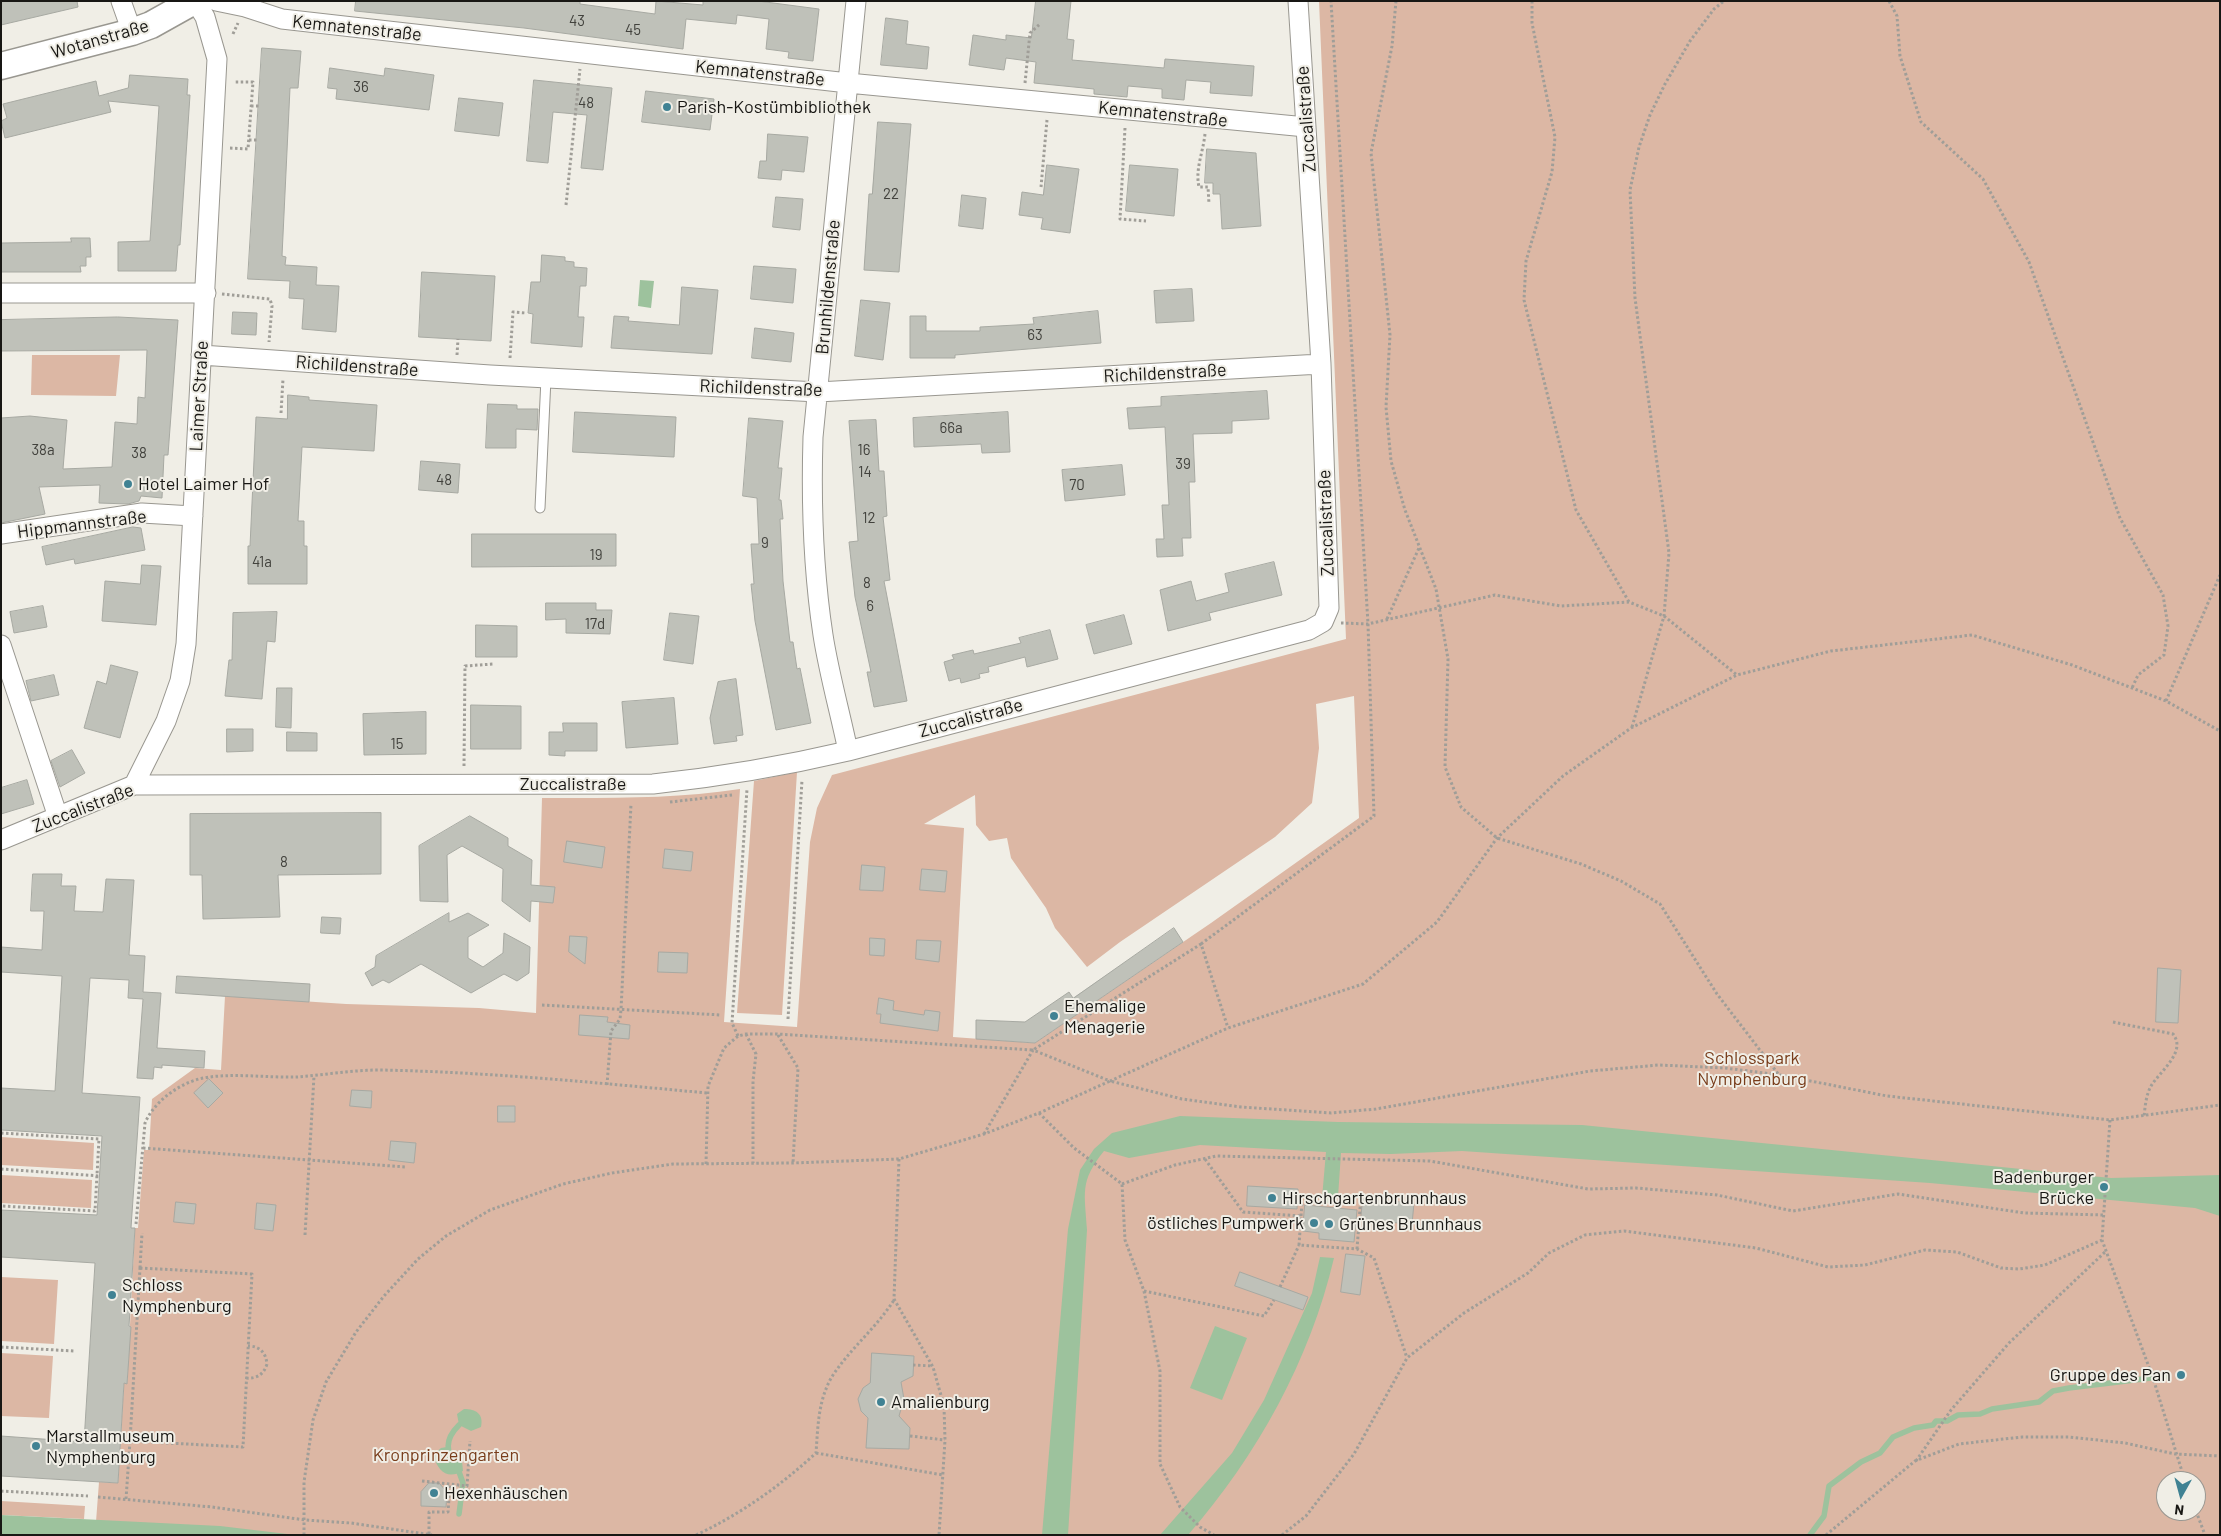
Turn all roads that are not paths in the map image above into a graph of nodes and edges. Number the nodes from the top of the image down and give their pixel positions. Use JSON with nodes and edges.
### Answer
{"nodes":[{"id":1,"x":121,"y":1,"type":"edge"},
{"id":2,"x":195,"y":1,"type":"edge"},
{"id":3,"x":216,"y":1,"type":"edge"},
{"id":4,"x":856,"y":1,"type":"edge"},
{"id":5,"x":1298,"y":1,"type":"edge"},
{"id":6,"x":132,"y":32,"type":"junction"},
{"id":7,"x":1,"y":66,"type":"edge"},
{"id":8,"x":848,"y":83,"type":"junction"},
{"id":9,"x":1306,"y":127,"type":"junction"},
{"id":10,"x":1,"y":293,"type":"edge"},
{"id":11,"x":206,"y":293,"type":"junction"},
{"id":12,"x":201,"y":356,"type":"junction"},
{"id":13,"x":1321,"y":364,"type":"junction"},
{"id":14,"x":546,"y":378,"type":"junction"},
{"id":15,"x":818,"y":392,"type":"junction"},
{"id":16,"x":540,"y":508,"type":"dead end"},
{"id":17,"x":193,"y":516,"type":"junction"},
{"id":18,"x":1,"y":534,"type":"edge"},
{"id":19,"x":1,"y":645,"type":"edge"},
{"id":20,"x":848,"y":751,"type":"junction"},
{"id":21,"x":134,"y":785,"type":"junction"},
{"id":22,"x":58,"y":817,"type":"junction"},
{"id":23,"x":1,"y":840,"type":"edge"}],
"edges":[{"from":1,"to":6,"type":"street"},
{"from":2,"to":6,"type":"main road","name":"Wotanstraße"},
{"from":2,"to":11,"type":"street","name":"Laimer Straße"},
{"from":3,"to":8,"type":"street","name":"Kemnatenstraße"},
{"from":4,"to":8,"type":"street","name":"Brunhildenstraße"},
{"from":5,"to":9,"type":"street","name":"Zuccalistraße"},
{"from":6,"to":7,"type":"main road","name":"Wotanstraße"},
{"from":8,"to":9,"type":"street","name":"Kemnatenstraße"},
{"from":8,"to":15,"type":"street","name":"Brunhildenstraße"},
{"from":9,"to":13,"type":"street","name":"Zuccalistraße"},
{"from":10,"to":11,"type":"street"},
{"from":11,"to":12,"type":"street","name":"Laimer Straße"},
{"from":12,"to":14,"type":"street","name":"Richildenstraße"},
{"from":12,"to":17,"type":"street","name":"Laimer Straße"},
{"from":13,"to":15,"type":"street","name":"Richildenstraße"},
{"from":13,"to":20,"type":"street","name":"Zuccalistraße"},
{"from":14,"to":15,"type":"street","name":"Richildenstraße"},
{"from":14,"to":16,"type":"lane"},
{"from":15,"to":20,"type":"street","name":"Brunhildenstraße"},
{"from":17,"to":18,"type":"street","name":"Hippmannstraße"},
{"from":17,"to":21,"type":"street","name":"Laimer Straße"},
{"from":19,"to":22,"type":"street"},
{"from":20,"to":21,"type":"street","name":"Zuccalistraße"},
{"from":21,"to":22,"type":"street","name":"Zuccalistraße"},
{"from":22,"to":23,"type":"street","name":"Zuccalistraße"}]}
